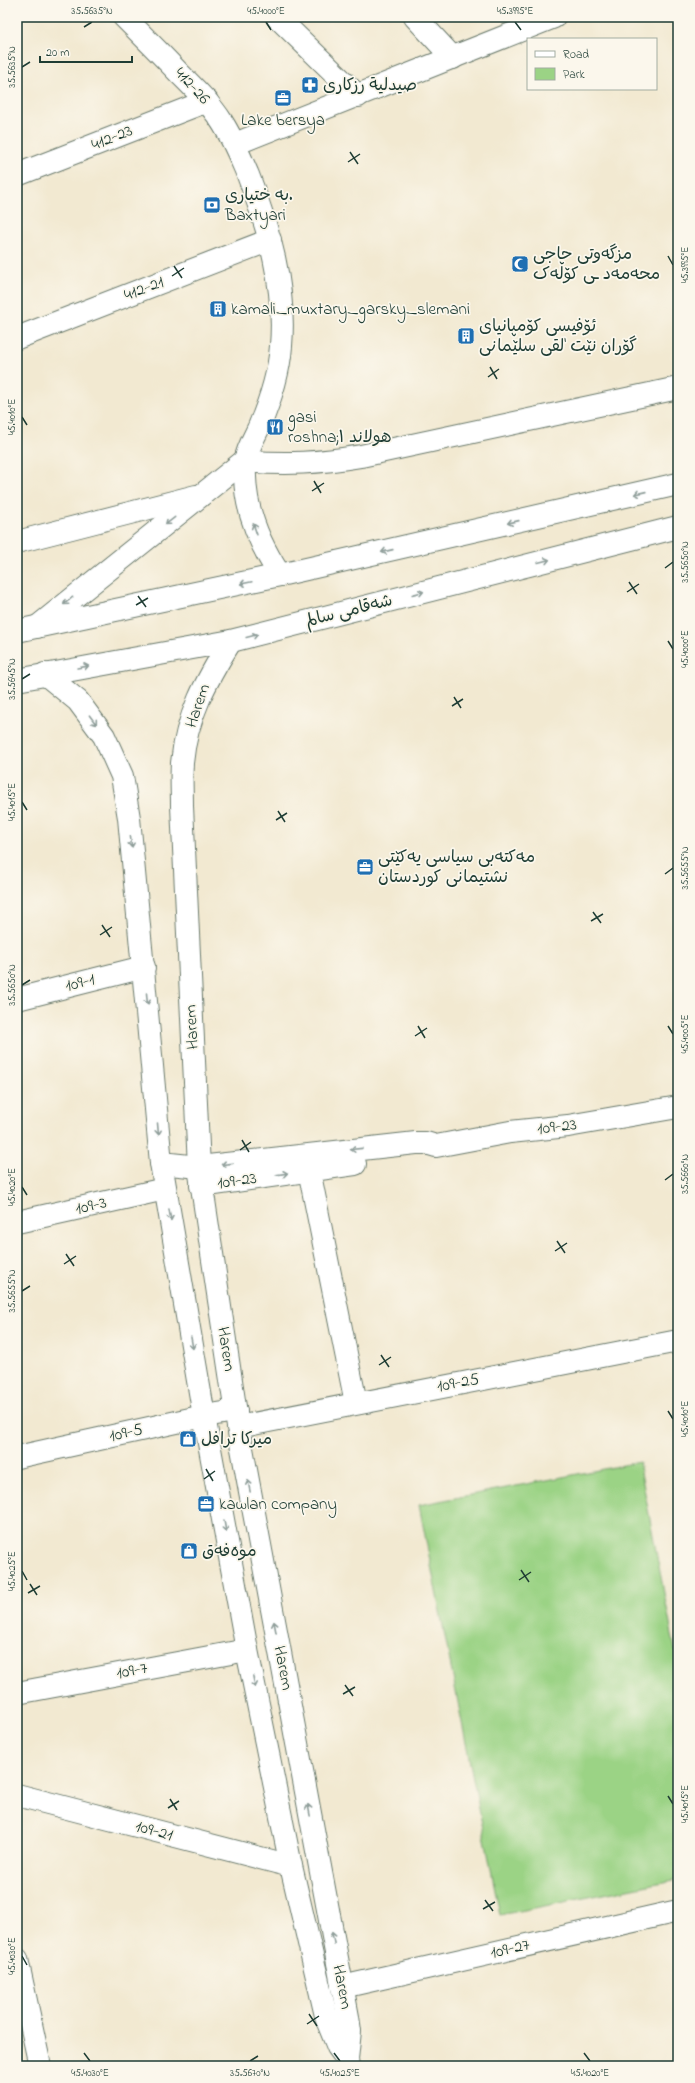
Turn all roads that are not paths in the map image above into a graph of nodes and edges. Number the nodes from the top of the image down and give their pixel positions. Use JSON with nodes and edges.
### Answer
{"nodes":[{"id":1,"x":124,"y":17,"type":"edge"},
{"id":2,"x":277,"y":17,"type":"edge"},
{"id":3,"x":415,"y":17,"type":"edge"},
{"id":4,"x":547,"y":18,"type":"edge"},
{"id":5,"x":453,"y":58,"type":"junction"},
{"id":6,"x":358,"y":96,"type":"junction"},
{"id":7,"x":206,"y":100,"type":"junction"},
{"id":8,"x":235,"y":144,"type":"junction"},
{"id":9,"x":17,"y":175,"type":"edge"},
{"id":10,"x":270,"y":240,"type":"junction"},
{"id":11,"x":17,"y":338,"type":"edge"},
{"id":12,"x":678,"y":388,"type":"edge"},
{"id":13,"x":244,"y":461,"type":"junction"},
{"id":14,"x":678,"y":484,"type":"edge"},
{"id":15,"x":204,"y":494,"type":"junction"},
{"id":16,"x":678,"y":527,"type":"edge"},
{"id":17,"x":17,"y":542,"type":"edge"},
{"id":18,"x":280,"y":575,"type":"junction"},
{"id":19,"x":27,"y":629,"type":"edge"},
{"id":20,"x":231,"y":641,"type":"junction"},
{"id":21,"x":45,"y":674,"type":"junction"},
{"id":22,"x":17,"y":680,"type":"edge"},
{"id":23,"x":144,"y":967,"type":"junction"},
{"id":24,"x":17,"y":999,"type":"edge"},
{"id":25,"x":678,"y":1107,"type":"edge"},
{"id":26,"x":436,"y":1146,"type":"junction"},
{"id":27,"x":161,"y":1163,"type":"junction"},
{"id":28,"x":310,"y":1170,"type":"junction"},
{"id":29,"x":200,"y":1176,"type":"junction"},
{"id":30,"x":165,"y":1189,"type":"junction"},
{"id":31,"x":17,"y":1222,"type":"edge"},
{"id":32,"x":678,"y":1341,"type":"edge"},
{"id":33,"x":356,"y":1403,"type":"junction"},
{"id":34,"x":204,"y":1416,"type":"junction"},
{"id":35,"x":237,"y":1419,"type":"junction"},
{"id":36,"x":17,"y":1457,"type":"edge"},
{"id":37,"x":247,"y":1650,"type":"junction"},
{"id":38,"x":17,"y":1693,"type":"edge"},
{"id":39,"x":17,"y":1795,"type":"edge"},
{"id":40,"x":291,"y":1866,"type":"junction"},
{"id":41,"x":678,"y":1911,"type":"edge"},
{"id":42,"x":18,"y":1972,"type":"edge"},
{"id":43,"x":342,"y":1988,"type":"junction"},
{"id":44,"x":347,"y":2063,"type":"edge"},
{"id":45,"x":40,"y":2066,"type":"edge"}],
"edges":[{"from":1,"to":7,"type":"street","name":"412-26"},
{"from":2,"to":6,"type":"street"},
{"from":3,"to":5,"type":"street"},
{"from":4,"to":5,"type":"street"},
{"from":5,"to":6,"type":"street"},
{"from":6,"to":8,"type":"street"},
{"from":7,"to":8,"type":"street","name":"412-26"},
{"from":7,"to":9,"type":"street","name":"412-23"},
{"from":8,"to":10,"type":"street","name":"412-26"},
{"from":10,"to":11,"type":"street","name":"412-21"},
{"from":10,"to":13,"type":"street","name":"412-26"},
{"from":12,"to":13,"type":"street"},
{"from":13,"to":15,"type":"street"},
{"from":18,"to":13,"type":"street","one_way":true},
{"from":14,"to":18,"type":"street","one_way":true},
{"from":15,"to":17,"type":"street"},
{"from":15,"to":19,"type":"street","one_way":true},
{"from":20,"to":16,"type":"street","name":"شەقامی سالم","one_way":true},
{"from":18,"to":19,"type":"street","one_way":true},
{"from":21,"to":20,"type":"street","name":"شەقامی سالم","one_way":true},
{"from":20,"to":29,"type":"street","name":"Harem"},
{"from":21,"to":22,"type":"street","name":"شەقامی سالم"},
{"from":21,"to":23,"type":"street","name":"Harem","one_way":true},
{"from":23,"to":24,"type":"street","name":"109-1"},
{"from":23,"to":27,"type":"street","name":"Harem","one_way":true},
{"from":25,"to":26,"type":"street","name":"109-23"},
{"from":26,"to":28,"type":"street","name":"109-23"},
{"from":26,"to":29,"type":"street","name":"109-23","one_way":true},
{"from":27,"to":29,"type":"street"},
{"from":27,"to":30,"type":"street","name":"Harem"},
{"from":29,"to":28,"type":"street","name":"109-23","one_way":true},
{"from":28,"to":33,"type":"street"},
{"from":29,"to":35,"type":"street","name":"Harem"},
{"from":30,"to":31,"type":"street","name":"109-3"},
{"from":30,"to":34,"type":"street","name":"Harem","one_way":true},
{"from":32,"to":33,"type":"street","name":"109-25"},
{"from":33,"to":35,"type":"street","name":"109-25"},
{"from":34,"to":35,"type":"street","name":"109-5"},
{"from":34,"to":36,"type":"street","name":"109-5"},
{"from":34,"to":37,"type":"street","name":"Harem","one_way":true},
{"from":43,"to":35,"type":"street","name":"Harem","one_way":true},
{"from":37,"to":38,"type":"street","name":"109-7"},
{"from":37,"to":40,"type":"street","name":"Harem","one_way":true},
{"from":39,"to":40,"type":"street","name":"109-21"},
{"from":40,"to":44,"type":"street","name":"Harem"},
{"from":41,"to":43,"type":"street","name":"109-27"},
{"from":42,"to":45,"type":"street"},
{"from":43,"to":44,"type":"street","name":"Harem"}]}
